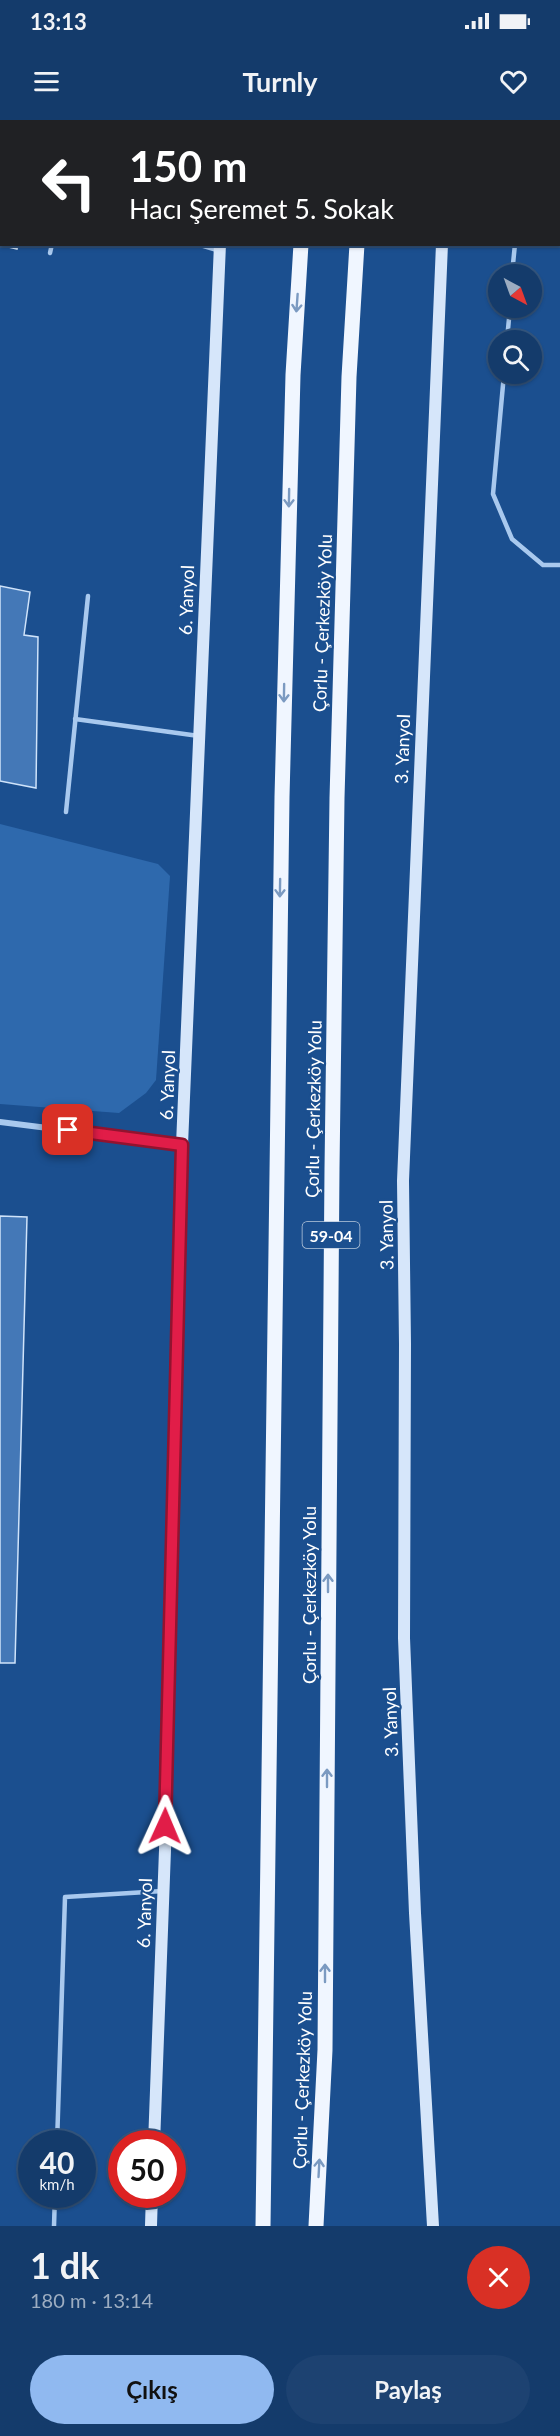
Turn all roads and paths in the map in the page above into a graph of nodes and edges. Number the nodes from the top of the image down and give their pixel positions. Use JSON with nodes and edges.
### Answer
{"nodes":[{"id":1,"x":52,"y":246,"type":"edge"},
{"id":2,"x":301,"y":246,"type":"edge"},
{"id":3,"x":357,"y":246,"type":"edge"},
{"id":4,"x":442,"y":246,"type":"edge"},
{"id":5,"x":515,"y":246,"type":"edge"},
{"id":6,"x":220,"y":248,"type":"edge"},
{"id":7,"x":50,"y":253,"type":"dead end"},
{"id":8,"x":513,"y":264,"type":"edge"},
{"id":9,"x":503,"y":384,"type":"edge"},
{"id":10,"x":560,"y":565,"type":"edge"},
{"id":11,"x":88,"y":596,"type":"dead end"},
{"id":12,"x":75,"y":719,"type":"junction"},
{"id":13,"x":199,"y":736,"type":"junction"},
{"id":14,"x":66,"y":812,"type":"dead end"},
{"id":15,"x":0,"y":1122,"type":"edge"},
{"id":16,"x":182,"y":1145,"type":"junction"},
{"id":17,"x":163,"y":1891,"type":"junction"},
{"id":18,"x":57,"y":2130,"type":"edge"},
{"id":19,"x":154,"y":2130,"type":"edge"},
{"id":20,"x":55,"y":2208,"type":"edge"},
{"id":21,"x":152,"y":2208,"type":"edge"},
{"id":22,"x":316,"y":2225,"type":"edge"},
{"id":23,"x":54,"y":2226,"type":"edge"},
{"id":24,"x":151,"y":2226,"type":"edge"},
{"id":25,"x":263,"y":2226,"type":"edge"},
{"id":26,"x":433,"y":2226,"type":"edge"}],
"edges":[{"from":1,"to":7,"type":"lane"},
{"from":2,"to":25,"type":"main road","name":"Çorlu - Çerkezköy Yolu","one_way":true},
{"from":22,"to":3,"type":"main road","name":"Çorlu - Çerkezköy Yolu","number":"59-04","one_way":true},
{"from":4,"to":26,"type":"main road","name":"3. Yanyol"},
{"from":5,"to":8,"type":"lane"},
{"from":6,"to":13,"type":"main road","name":"6. Yanyol"},
{"from":9,"to":10,"type":"lane"},
{"from":11,"to":12,"type":"lane"},
{"from":12,"to":13,"type":"lane"},
{"from":12,"to":14,"type":"lane"},
{"from":13,"to":16,"type":"main road","name":"6. Yanyol"},
{"from":15,"to":16,"type":"street"},
{"from":16,"to":17,"type":"main road","name":"6. Yanyol"},
{"from":17,"to":18,"type":"lane"},
{"from":17,"to":19,"type":"main road","name":"6. Yanyol"},
{"from":20,"to":23,"type":"lane"},
{"from":21,"to":24,"type":"main road"}]}
